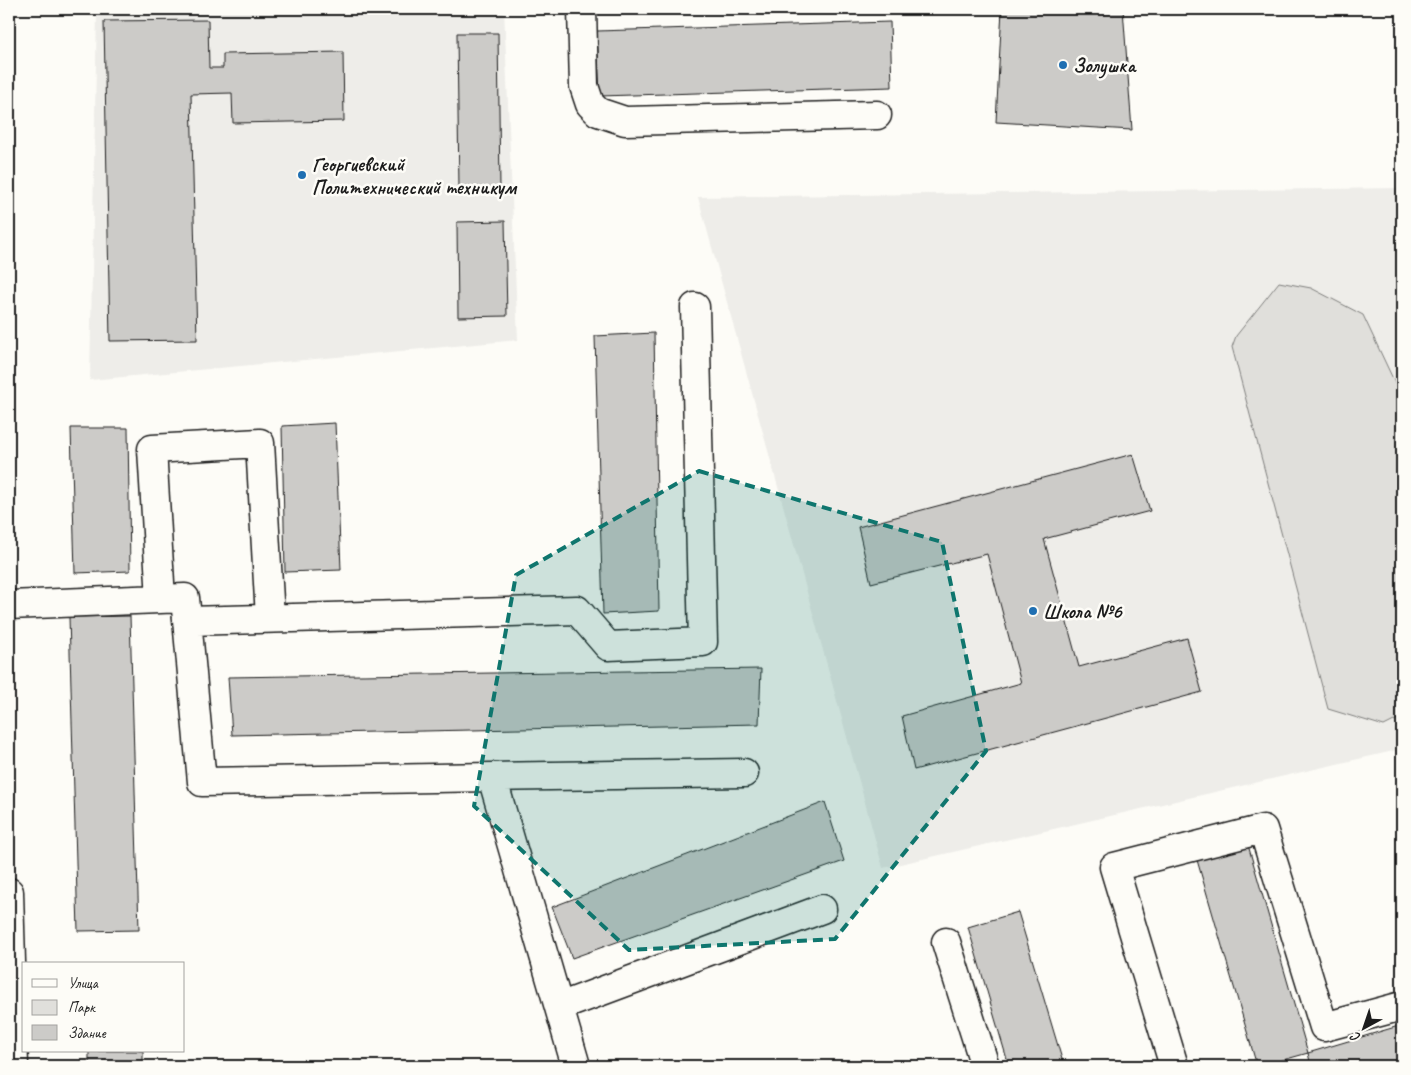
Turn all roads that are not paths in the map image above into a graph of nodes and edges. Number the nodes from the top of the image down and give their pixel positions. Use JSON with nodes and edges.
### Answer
{"nodes":[{"id":1,"x":582,"y":9,"type":"edge"},
{"id":2,"x":877,"y":115,"type":"dead end"},
{"id":3,"x":695,"y":307,"type":"dead end"},
{"id":4,"x":161,"y":599,"type":"junction"},
{"id":5,"x":9,"y":605,"type":"edge"},
{"id":6,"x":270,"y":618,"type":"junction"},
{"id":7,"x":188,"y":621,"type":"junction"},
{"id":8,"x":744,"y":773,"type":"dead end"},
{"id":9,"x":492,"y":777,"type":"junction"},
{"id":10,"x":9,"y":892,"type":"edge"},
{"id":11,"x":822,"y":909,"type":"dead end"},
{"id":12,"x":946,"y":942,"type":"dead end"},
{"id":13,"x":1402,"y":1006,"type":"edge"},
{"id":14,"x":559,"y":1007,"type":"junction"},
{"id":15,"x":14,"y":1066,"type":"edge"},
{"id":16,"x":576,"y":1066,"type":"edge"},
{"id":17,"x":985,"y":1066,"type":"edge"},
{"id":18,"x":1174,"y":1066,"type":"edge"}],
"edges":[{"from":1,"to":2,"type":"street"},
{"from":3,"to":6,"type":"street"},
{"from":4,"to":5,"type":"street"},
{"from":4,"to":6,"type":"street"},
{"from":4,"to":7,"type":"street"},
{"from":6,"to":7,"type":"street"},
{"from":7,"to":9,"type":"street"},
{"from":8,"to":9,"type":"street"},
{"from":9,"to":14,"type":"street"},
{"from":10,"to":15,"type":"street"},
{"from":11,"to":14,"type":"street"},
{"from":12,"to":17,"type":"street"},
{"from":13,"to":18,"type":"street"},
{"from":14,"to":16,"type":"street"}]}
